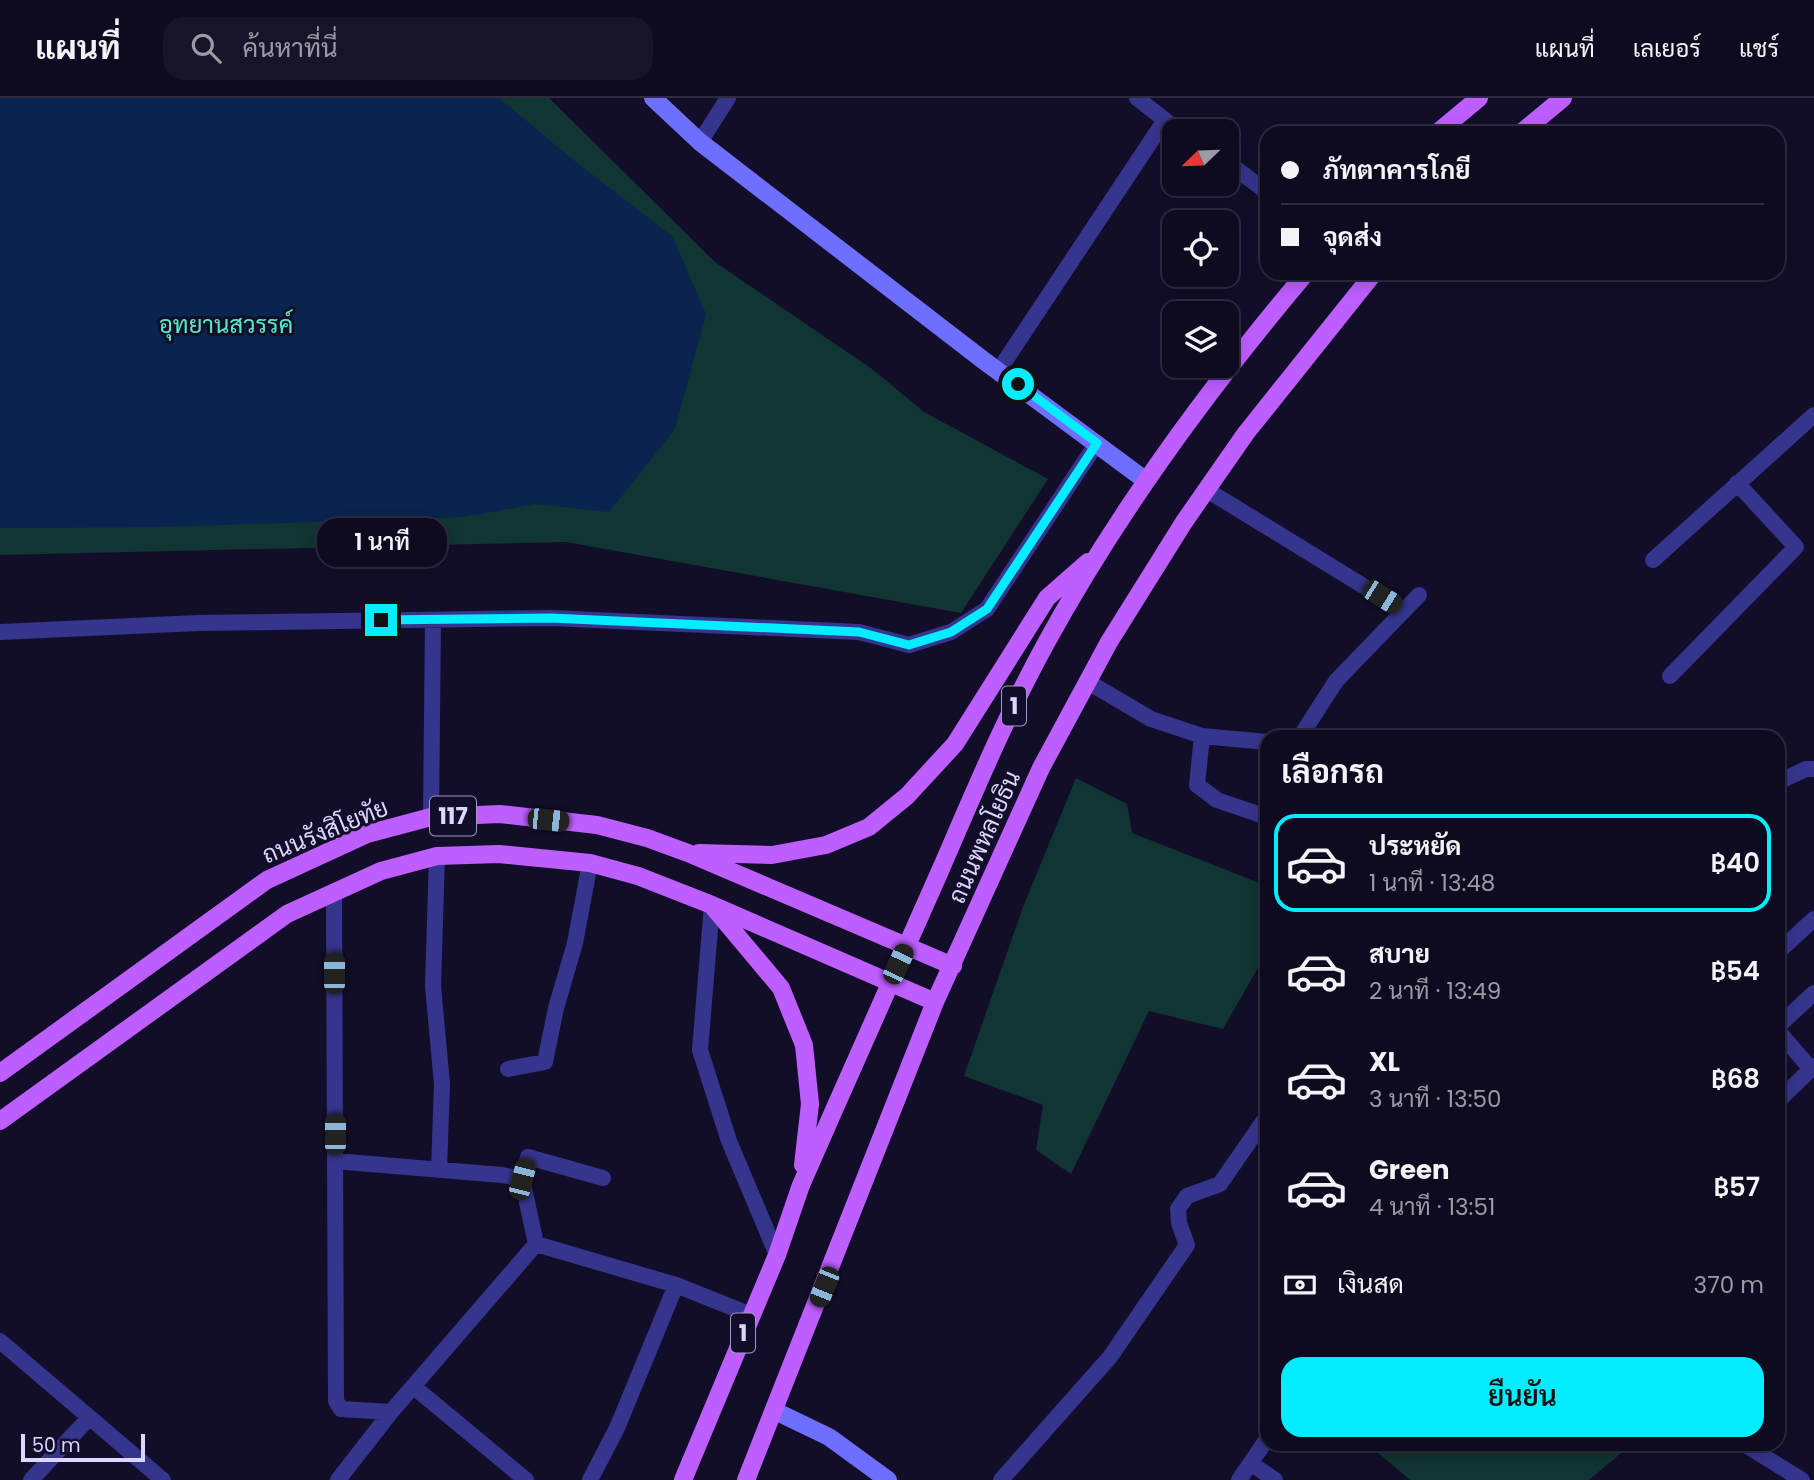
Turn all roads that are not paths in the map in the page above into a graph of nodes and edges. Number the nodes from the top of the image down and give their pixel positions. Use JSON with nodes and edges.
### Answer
{"nodes":[{"id":1,"x":653,"y":98,"type":"edge"},
{"id":2,"x":728,"y":98,"type":"edge"},
{"id":3,"x":1137,"y":98,"type":"edge"},
{"id":4,"x":1479,"y":98,"type":"edge"},
{"id":5,"x":1563,"y":98,"type":"edge"},
{"id":6,"x":1164,"y":119,"type":"edge"},
{"id":7,"x":1162,"y":125,"type":"edge"},
{"id":8,"x":1445,"y":126,"type":"edge"},
{"id":9,"x":1529,"y":126,"type":"edge"},
{"id":10,"x":700,"y":142,"type":"junction"},
{"id":11,"x":1239,"y":171,"type":"edge"},
{"id":12,"x":1260,"y":187,"type":"edge"},
{"id":13,"x":1300,"y":280,"type":"edge"},
{"id":14,"x":1368,"y":280,"type":"edge"},
{"id":15,"x":999,"y":370,"type":"junction"},
{"id":16,"x":1814,"y":415,"type":"edge"},
{"id":17,"x":1097,"y":443,"type":"junction"},
{"id":18,"x":1144,"y":480,"type":"junction"},
{"id":19,"x":1737,"y":483,"type":"junction"},
{"id":20,"x":1207,"y":490,"type":"junction"},
{"id":21,"x":1098,"y":553,"type":"junction"},
{"id":22,"x":1653,"y":560,"type":"dead end"},
{"id":23,"x":1419,"y":595,"type":"dead end"},
{"id":24,"x":1404,"y":611,"type":"junction"},
{"id":25,"x":433,"y":620,"type":"junction"},
{"id":26,"x":0,"y":632,"type":"edge"},
{"id":27,"x":1670,"y":676,"type":"dead end"},
{"id":28,"x":1088,"y":682,"type":"junction"},
{"id":29,"x":1304,"y":730,"type":"edge"},
{"id":30,"x":1202,"y":736,"type":"junction"},
{"id":31,"x":1260,"y":741,"type":"edge"},
{"id":32,"x":1814,"y":769,"type":"edge"},
{"id":33,"x":1785,"y":779,"type":"edge"},
{"id":34,"x":1260,"y":815,"type":"edge"},
{"id":35,"x":430,"y":817,"type":"junction"},
{"id":36,"x":688,"y":853,"type":"junction"},
{"id":37,"x":437,"y":856,"type":"junction"},
{"id":38,"x":590,"y":863,"type":"junction"},
{"id":39,"x":334,"y":892,"type":"junction"},
{"id":40,"x":712,"y":905,"type":"junction"},
{"id":41,"x":1814,"y":919,"type":"edge"},
{"id":42,"x":907,"y":946,"type":"junction"},
{"id":43,"x":1785,"y":946,"type":"edge"},
{"id":44,"x":953,"y":966,"type":"junction"},
{"id":45,"x":889,"y":982,"type":"junction"},
{"id":46,"x":1814,"y":993,"type":"edge"},
{"id":47,"x":935,"y":1002,"type":"junction"},
{"id":48,"x":1785,"y":1020,"type":"edge"},
{"id":49,"x":1785,"y":1039,"type":"edge"},
{"id":50,"x":1812,"y":1068,"type":"edge"},
{"id":51,"x":508,"y":1069,"type":"dead end"},
{"id":52,"x":0,"y":1073,"type":"edge"},
{"id":53,"x":1785,"y":1094,"type":"edge"},
{"id":54,"x":0,"y":1121,"type":"edge"},
{"id":55,"x":1260,"y":1126,"type":"edge"},
{"id":56,"x":335,"y":1161,"type":"junction"},
{"id":57,"x":439,"y":1170,"type":"junction"},
{"id":58,"x":603,"y":1178,"type":"dead end"},
{"id":59,"x":522,"y":1179,"type":"junction"},
{"id":60,"x":801,"y":1185,"type":"junction"},
{"id":61,"x":536,"y":1244,"type":"junction"},
{"id":62,"x":778,"y":1255,"type":"junction"},
{"id":63,"x":676,"y":1285,"type":"junction"},
{"id":64,"x":751,"y":1315,"type":"junction"},
{"id":65,"x":0,"y":1341,"type":"edge"},
{"id":66,"x":414,"y":1387,"type":"junction"},
{"id":67,"x":775,"y":1411,"type":"junction"},
{"id":68,"x":391,"y":1412,"type":"junction"},
{"id":69,"x":89,"y":1418,"type":"junction"},
{"id":70,"x":1260,"y":1451,"type":"edge"},
{"id":71,"x":1755,"y":1451,"type":"edge"},
{"id":72,"x":1252,"y":1464,"type":"junction"},
{"id":73,"x":31,"y":1480,"type":"edge"},
{"id":74,"x":163,"y":1480,"type":"edge"},
{"id":75,"x":338,"y":1480,"type":"edge"},
{"id":76,"x":526,"y":1480,"type":"edge"},
{"id":77,"x":590,"y":1480,"type":"edge"},
{"id":78,"x":683,"y":1480,"type":"edge"},
{"id":79,"x":746,"y":1480,"type":"edge"},
{"id":80,"x":888,"y":1480,"type":"edge"},
{"id":81,"x":1001,"y":1480,"type":"edge"},
{"id":82,"x":1239,"y":1480,"type":"edge"},
{"id":83,"x":1275,"y":1480,"type":"edge"},
{"id":84,"x":1802,"y":1480,"type":"edge"}],
"edges":[{"from":1,"to":10,"type":"street"},
{"from":2,"to":10,"type":"street"},
{"from":3,"to":6,"type":"street"},
{"from":4,"to":8,"type":"main road"},
{"from":5,"to":9,"type":"main road"},
{"from":7,"to":15,"type":"street"},
{"from":10,"to":15,"type":"street"},
{"from":11,"to":12,"type":"street"},
{"from":13,"to":18,"type":"main road","name":"ถนนพหลโยธิน","number":"1"},
{"from":14,"to":20,"type":"main road","name":"ถนนพหลโยธิน","number":"1"},
{"from":15,"to":17,"type":"street"},
{"from":16,"to":19,"type":"street"},
{"from":17,"to":18,"type":"street"},
{"from":17,"to":25,"type":"street"},
{"from":18,"to":21,"type":"main road","name":"ถนนพหลโยธิน","number":"1"},
{"from":19,"to":22,"type":"street"},
{"from":19,"to":27,"type":"street"},
{"from":20,"to":24,"type":"street"},
{"from":20,"to":28,"type":"main road","name":"ถนนพหลโยธิน","number":"1"},
{"from":21,"to":36,"type":"main road"},
{"from":21,"to":42,"type":"main road","name":"ถนนพหลโยธิน","number":"1"},
{"from":23,"to":24,"type":"street"},
{"from":24,"to":29,"type":"street"},
{"from":25,"to":26,"type":"street"},
{"from":25,"to":35,"type":"street"},
{"from":28,"to":30,"type":"street"},
{"from":28,"to":44,"type":"main road","name":"ถนนพหลโยธิน","number":"1"},
{"from":30,"to":31,"type":"street"},
{"from":30,"to":34,"type":"street"},
{"from":32,"to":33,"type":"street"},
{"from":35,"to":36,"type":"main road","name":"ถนนรังสิโยทัย","number":"117"},
{"from":35,"to":52,"type":"main road","name":"ถนนรังสิโยทัย","number":"117"},
{"from":36,"to":42,"type":"main road","name":"ถนนรังสิโยทัย","number":"117"},
{"from":37,"to":38,"type":"main road","number":"117"},
{"from":37,"to":39,"type":"main road","number":"117"},
{"from":37,"to":57,"type":"street"},
{"from":38,"to":40,"type":"main road","number":"117"},
{"from":38,"to":51,"type":"street"},
{"from":39,"to":54,"type":"main road","number":"117"},
{"from":39,"to":56,"type":"street"},
{"from":40,"to":45,"type":"main road","number":"117"},
{"from":40,"to":60,"type":"main road"},
{"from":40,"to":62,"type":"street"},
{"from":41,"to":43,"type":"street"},
{"from":42,"to":44,"type":"main road","name":"ถนนรังสิโยทัย","number":"117"},
{"from":42,"to":45,"type":"main road","name":"ถนนพหลโยธิน","number":"1"},
{"from":44,"to":47,"type":"main road","name":"ถนนพหลโยธิน","number":"1"},
{"from":45,"to":47,"type":"main road","number":"117"},
{"from":45,"to":60,"type":"main road","name":"ถนนพหลโยธิน","number":"1"},
{"from":46,"to":48,"type":"street"},
{"from":47,"to":67,"type":"main road","name":"ถนนพหลโยธิน","number":"1"},
{"from":49,"to":50,"type":"street"},
{"from":50,"to":53,"type":"street"},
{"from":55,"to":81,"type":"street"},
{"from":56,"to":57,"type":"street"},
{"from":56,"to":68,"type":"street"},
{"from":57,"to":59,"type":"street"},
{"from":58,"to":59,"type":"street"},
{"from":59,"to":61,"type":"street"},
{"from":60,"to":62,"type":"main road","name":"ถนนพหลโยธิน","number":"1"},
{"from":61,"to":63,"type":"street"},
{"from":61,"to":66,"type":"street"},
{"from":62,"to":64,"type":"main road","name":"ถนนพหลโยธิน","number":"1"},
{"from":63,"to":64,"type":"street"},
{"from":63,"to":77,"type":"street"},
{"from":64,"to":78,"type":"main road","name":"ถนนพหลโยธิน","number":"1"},
{"from":65,"to":69,"type":"street"},
{"from":66,"to":68,"type":"street"},
{"from":66,"to":76,"type":"street"},
{"from":67,"to":79,"type":"main road","name":"ถนนพหลโยธิน","number":"1"},
{"from":67,"to":80,"type":"street"},
{"from":68,"to":75,"type":"street"},
{"from":69,"to":73,"type":"street"},
{"from":69,"to":74,"type":"street"},
{"from":70,"to":72,"type":"street"},
{"from":71,"to":84,"type":"street"},
{"from":72,"to":82,"type":"street"},
{"from":72,"to":83,"type":"street"}]}
